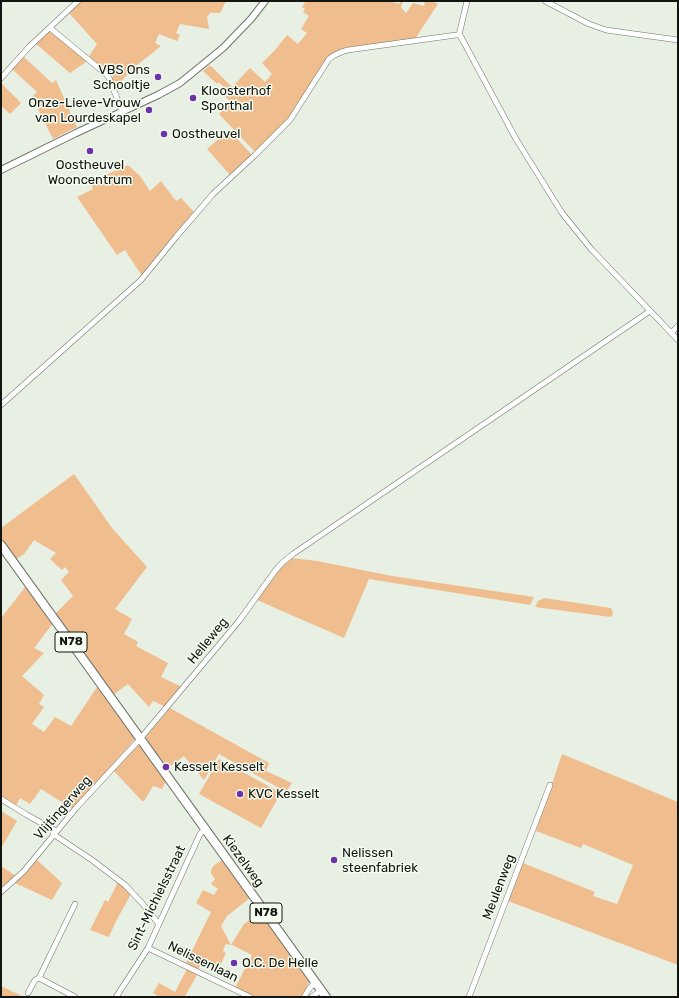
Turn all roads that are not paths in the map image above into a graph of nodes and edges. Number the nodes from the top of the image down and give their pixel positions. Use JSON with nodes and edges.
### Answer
{"nodes":[{"id":1,"x":78,"y":1,"type":"edge"},
{"id":2,"x":265,"y":1,"type":"edge"},
{"id":3,"x":467,"y":1,"type":"edge"},
{"id":4,"x":545,"y":1,"type":"edge"},
{"id":5,"x":50,"y":28,"type":"junction"},
{"id":6,"x":459,"y":35,"type":"junction"},
{"id":7,"x":678,"y":40,"type":"edge"},
{"id":8,"x":1,"y":78,"type":"edge"},
{"id":9,"x":122,"y":111,"type":"junction"},
{"id":10,"x":1,"y":170,"type":"edge"},
{"id":11,"x":650,"y":311,"type":"junction"},
{"id":12,"x":678,"y":326,"type":"edge"},
{"id":13,"x":671,"y":333,"type":"junction"},
{"id":14,"x":678,"y":340,"type":"edge"},
{"id":15,"x":1,"y":405,"type":"edge"},
{"id":16,"x":1,"y":545,"type":"edge"},
{"id":17,"x":140,"y":739,"type":"junction"},
{"id":18,"x":550,"y":785,"type":"dead end"},
{"id":19,"x":1,"y":798,"type":"edge"},
{"id":20,"x":206,"y":829,"type":"junction"},
{"id":21,"x":55,"y":833,"type":"junction"},
{"id":22,"x":1,"y":892,"type":"edge"},
{"id":23,"x":75,"y":904,"type":"dead end"},
{"id":24,"x":158,"y":923,"type":"junction"},
{"id":25,"x":148,"y":948,"type":"junction"},
{"id":26,"x":39,"y":978,"type":"junction"},
{"id":27,"x":315,"y":982,"type":"junction"},
{"id":28,"x":28,"y":993,"type":"dead end"},
{"id":29,"x":324,"y":994,"type":"edge"},
{"id":30,"x":75,"y":997,"type":"edge"},
{"id":31,"x":116,"y":997,"type":"edge"},
{"id":32,"x":250,"y":997,"type":"edge"},
{"id":33,"x":304,"y":997,"type":"edge"},
{"id":34,"x":312,"y":997,"type":"edge"},
{"id":35,"x":469,"y":997,"type":"edge"}],
"edges":[{"from":1,"to":5,"type":"street"},
{"from":2,"to":9,"type":"street"},
{"from":3,"to":6,"type":"street"},
{"from":4,"to":7,"type":"street"},
{"from":5,"to":8,"type":"street"},
{"from":5,"to":9,"type":"street"},
{"from":6,"to":11,"type":"street"},
{"from":6,"to":15,"type":"street"},
{"from":9,"to":10,"type":"street"},
{"from":11,"to":13,"type":"street"},
{"from":11,"to":17,"type":"street","name":"Helleweg"},
{"from":12,"to":13,"type":"street"},
{"from":13,"to":14,"type":"street"},
{"from":16,"to":17,"type":"main road","number":"N78"},
{"from":17,"to":20,"type":"main road","name":"Kiezelweg","number":"N78"},
{"from":17,"to":21,"type":"street","name":"Vlijtingerweg"},
{"from":18,"to":35,"type":"street","name":"Meulenweg"},
{"from":19,"to":21,"type":"street"},
{"from":20,"to":24,"type":"street","name":"Sint-Michielsstraat"},
{"from":20,"to":27,"type":"main road","name":"Kiezelweg","number":"N78"},
{"from":21,"to":22,"type":"street","name":"Vlijtingerweg"},
{"from":21,"to":24,"type":"street"},
{"from":23,"to":26,"type":"street"},
{"from":24,"to":25,"type":"street","name":"Sint-Michielsstraat"},
{"from":25,"to":31,"type":"street","name":"Sint-Michielsstraat"},
{"from":25,"to":32,"type":"street","name":"Nelissenlaan"},
{"from":26,"to":28,"type":"street"},
{"from":26,"to":30,"type":"street"},
{"from":27,"to":29,"type":"main road","name":"Kiezelweg","number":"N78"},
{"from":27,"to":33,"type":"street"},
{"from":29,"to":34,"type":"street"}]}
